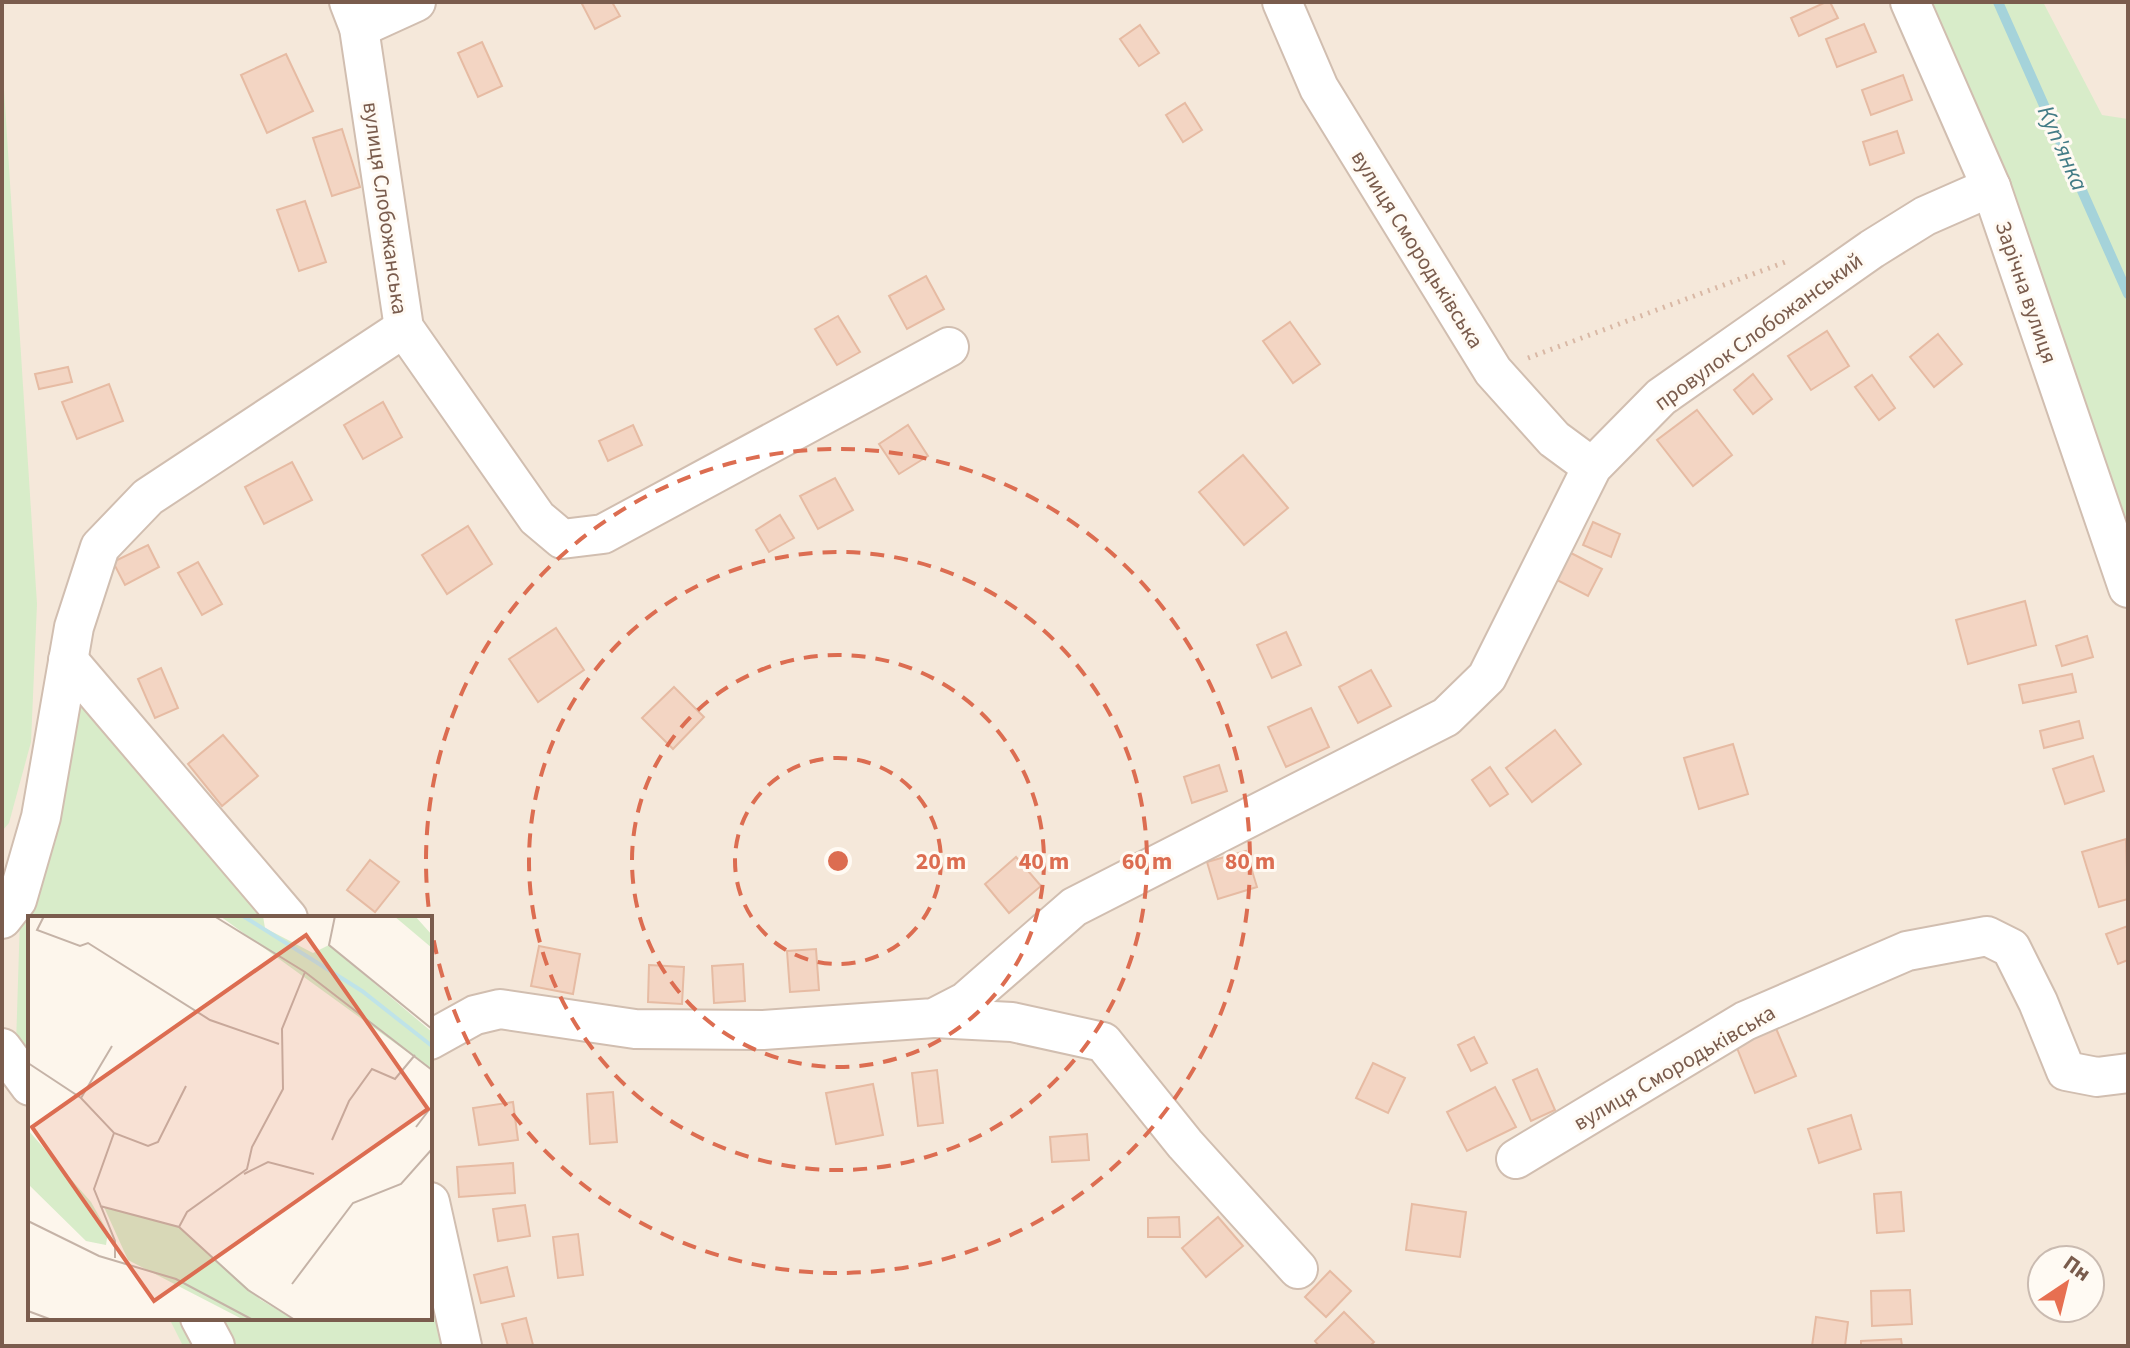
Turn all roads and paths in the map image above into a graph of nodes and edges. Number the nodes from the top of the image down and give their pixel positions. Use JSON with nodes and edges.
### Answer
{"nodes":[{"id":1,"x":416,"y":2,"type":"edge"},
{"id":2,"x":1282,"y":2,"type":"edge"},
{"id":3,"x":1910,"y":2,"type":"edge"},
{"id":4,"x":354,"y":15,"type":"edge"},
{"id":5,"x":1991,"y":187,"type":"junction"},
{"id":6,"x":1800,"y":257,"type":"dead end"},
{"id":7,"x":404,"y":328,"type":"junction"},
{"id":8,"x":949,"y":347,"type":"dead end"},
{"id":9,"x":1493,"y":371,"type":"junction"},
{"id":10,"x":1592,"y":467,"type":"junction"},
{"id":11,"x":2128,"y":588,"type":"edge"},
{"id":12,"x":68,"y":660,"type":"junction"},
{"id":13,"x":286,"y":916,"type":"edge"},
{"id":14,"x":2,"y":919,"type":"edge"},
{"id":15,"x":934,"y":1018,"type":"junction"},
{"id":16,"x":432,"y":1039,"type":"edge"},
{"id":17,"x":2,"y":1048,"type":"edge"},
{"id":18,"x":2128,"y":1073,"type":"edge"},
{"id":19,"x":28,"y":1083,"type":"edge"},
{"id":20,"x":1516,"y":1159,"type":"dead end"},
{"id":21,"x":432,"y":1211,"type":"edge"},
{"id":22,"x":1298,"y":1269,"type":"dead end"},
{"id":23,"x":201,"y":1320,"type":"edge"},
{"id":24,"x":215,"y":1346,"type":"edge"},
{"id":25,"x":462,"y":1346,"type":"edge"}],
"edges":[{"from":1,"to":4,"type":"street"},
{"from":2,"to":9,"type":"street","name":"вулиця Смородьківська"},
{"from":3,"to":5,"type":"street","name":"Зарічна вулиця"},
{"from":4,"to":7,"type":"street","name":"вулиця Слобожанська"},
{"from":5,"to":10,"type":"street","name":"провулок Слобожанський"},
{"from":5,"to":11,"type":"street","name":"Зарічна вулиця"},
{"from":6,"to":9,"type":"path"},
{"from":7,"to":8,"type":"street","name":"вулиця Слобожанська"},
{"from":7,"to":12,"type":"street"},
{"from":9,"to":10,"type":"street","name":"вулиця Смородьківська"},
{"from":10,"to":15,"type":"street","name":"провулок Слобожанський"},
{"from":12,"to":13,"type":"street"},
{"from":12,"to":14,"type":"street"},
{"from":15,"to":16,"type":"street","name":"провулок Слобожанський"},
{"from":15,"to":22,"type":"street"},
{"from":17,"to":19,"type":"street"},
{"from":18,"to":20,"type":"street","name":"вулиця Смородьківська"},
{"from":21,"to":25,"type":"street"},
{"from":23,"to":24,"type":"street"}]}
